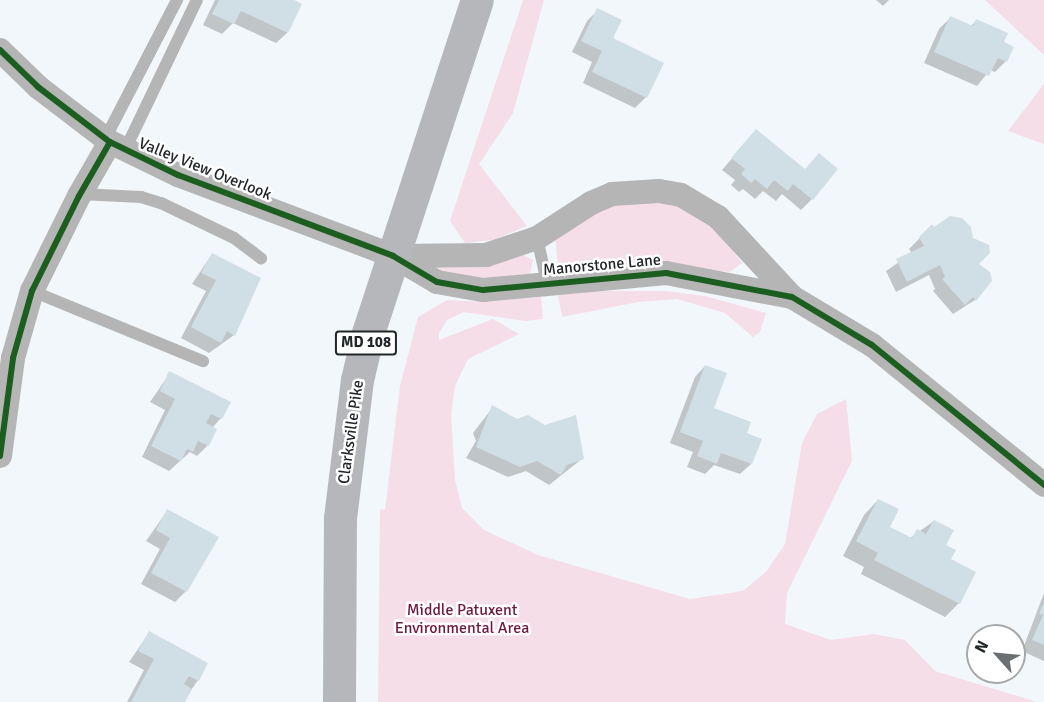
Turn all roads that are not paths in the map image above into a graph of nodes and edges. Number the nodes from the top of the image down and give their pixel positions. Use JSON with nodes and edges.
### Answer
{"nodes":[{"id":1,"x":177,"y":0,"type":"edge"},
{"id":2,"x":197,"y":0,"type":"edge"},
{"id":3,"x":477,"y":0,"type":"edge"},
{"id":4,"x":0,"y":50,"type":"edge"},
{"id":5,"x":114,"y":144,"type":"junction"},
{"id":6,"x":80,"y":194,"type":"junction"},
{"id":7,"x":537,"y":238,"type":"junction"},
{"id":8,"x":393,"y":256,"type":"junction"},
{"id":9,"x":261,"y":258,"type":"dead end"},
{"id":10,"x":547,"y":282,"type":"junction"},
{"id":11,"x":32,"y":291,"type":"junction"},
{"id":12,"x":792,"y":297,"type":"junction"},
{"id":13,"x":203,"y":361,"type":"dead end"},
{"id":14,"x":0,"y":456,"type":"edge"},
{"id":15,"x":1044,"y":485,"type":"edge"},
{"id":16,"x":339,"y":702,"type":"edge"}],
"edges":[{"from":1,"to":5,"type":"lane"},
{"from":2,"to":5,"type":"lane"},
{"from":3,"to":8,"type":"main road","name":"Clarksville Pike","number":"MD 108"},
{"from":4,"to":5,"type":"street","name":"Valley View Overlook"},
{"from":5,"to":6,"type":"street"},
{"from":5,"to":8,"type":"street","name":"Valley View Overlook"},
{"from":6,"to":9,"type":"lane"},
{"from":6,"to":11,"type":"street"},
{"from":7,"to":8,"type":"street","name":"Manorstone Lane"},
{"from":7,"to":10,"type":"lane"},
{"from":7,"to":12,"type":"street","name":"Manorstone Lane"},
{"from":8,"to":10,"type":"street","name":"Manorstone Lane"},
{"from":8,"to":16,"type":"main road","name":"Clarksville Pike","number":"MD 108"},
{"from":10,"to":12,"type":"street","name":"Manorstone Lane"},
{"from":11,"to":13,"type":"lane"},
{"from":11,"to":14,"type":"street"},
{"from":12,"to":15,"type":"street","name":"Manorstone Lane"}]}
